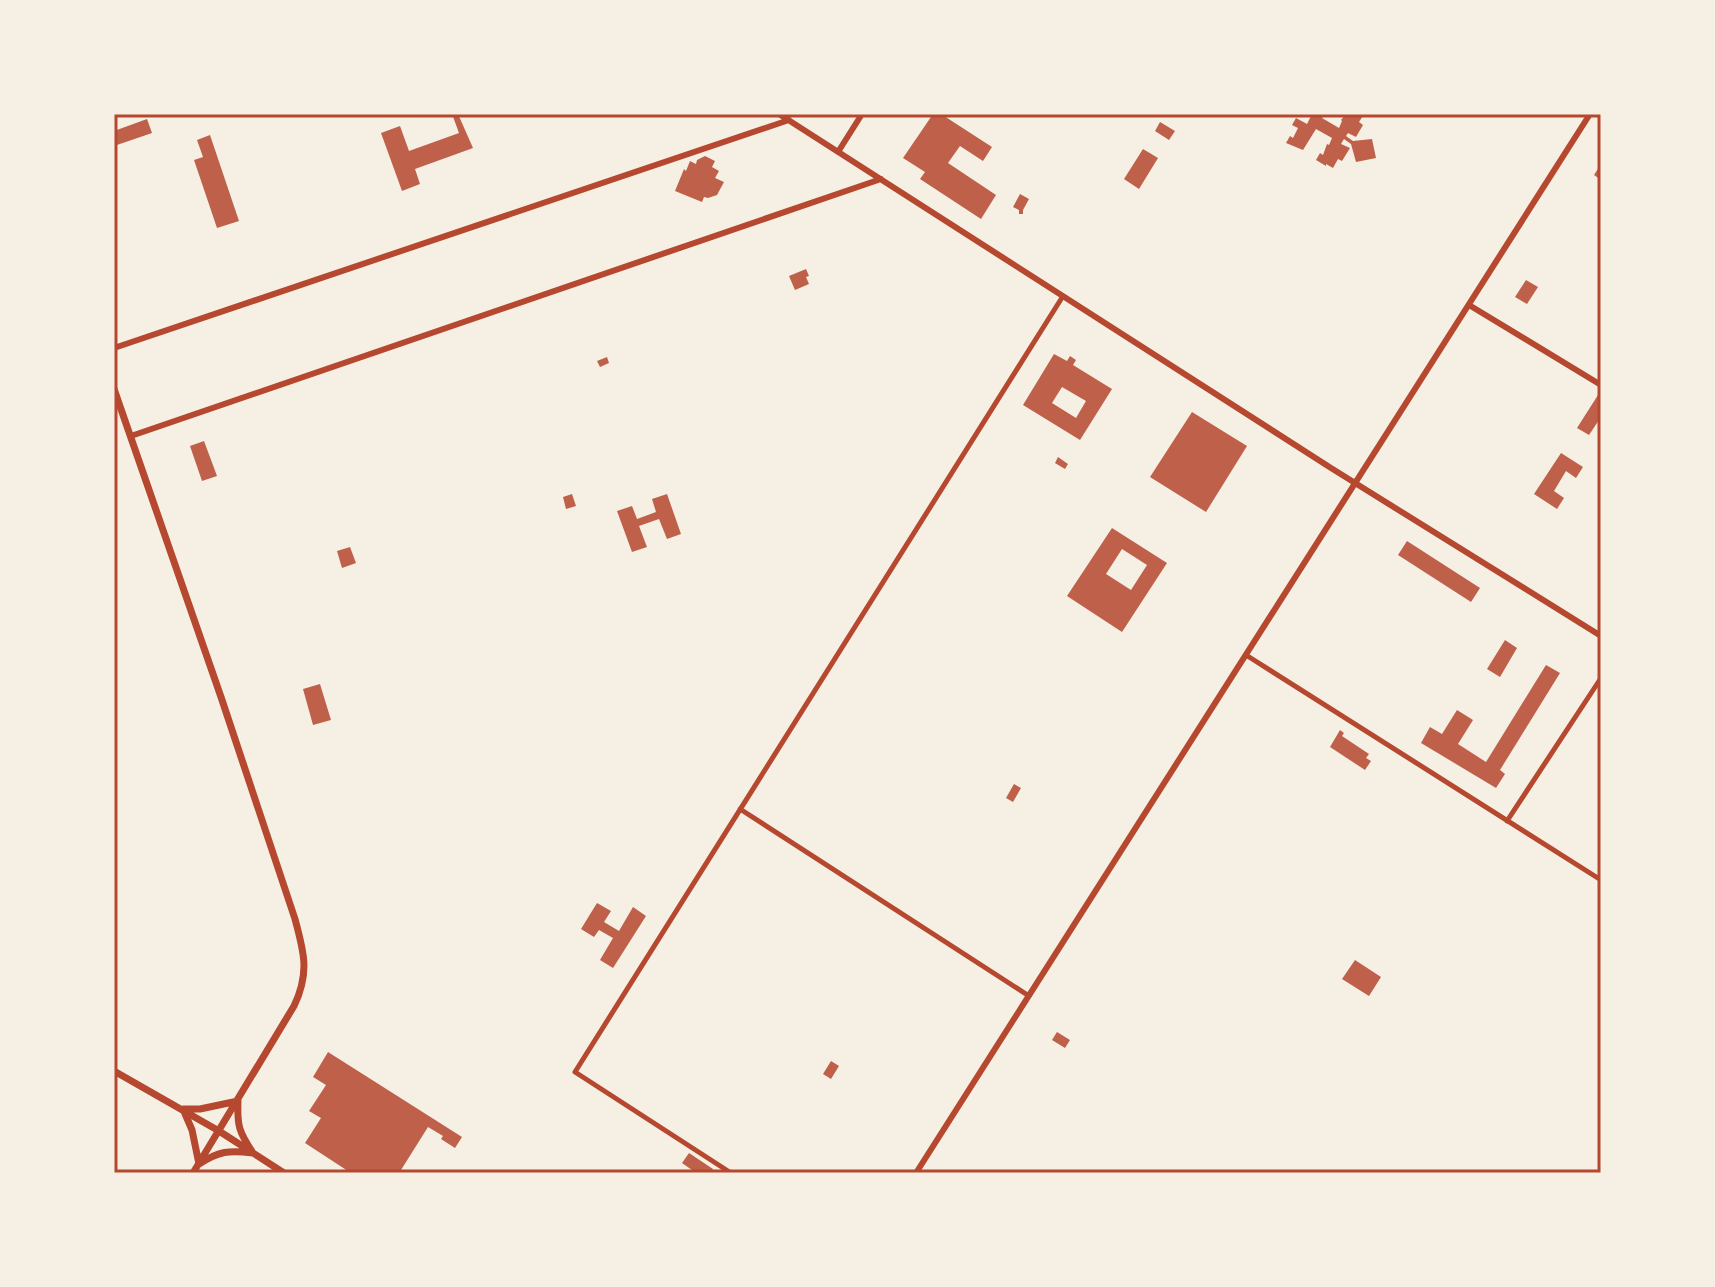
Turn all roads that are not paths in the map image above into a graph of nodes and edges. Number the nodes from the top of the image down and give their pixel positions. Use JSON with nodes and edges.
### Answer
{"nodes":[{"id":1,"x":779,"y":114,"type":"edge"},
{"id":2,"x":862,"y":114,"type":"edge"},
{"id":3,"x":1590,"y":114,"type":"edge"},
{"id":4,"x":789,"y":120,"type":"junction"},
{"id":5,"x":838,"y":152,"type":"junction"},
{"id":6,"x":881,"y":179,"type":"junction"},
{"id":7,"x":1064,"y":295,"type":"junction"},
{"id":8,"x":1469,"y":305,"type":"junction"},
{"id":9,"x":114,"y":348,"type":"edge"},
{"id":10,"x":1601,"y":385,"type":"edge"},
{"id":11,"x":114,"y":389,"type":"edge"},
{"id":12,"x":131,"y":436,"type":"junction"},
{"id":13,"x":1356,"y":483,"type":"junction"},
{"id":14,"x":1601,"y":636,"type":"edge"},
{"id":15,"x":1246,"y":655,"type":"junction"},
{"id":16,"x":1601,"y":678,"type":"edge"},
{"id":17,"x":740,"y":809,"type":"junction"},
{"id":18,"x":1507,"y":821,"type":"junction"},
{"id":19,"x":1601,"y":880,"type":"edge"},
{"id":20,"x":1029,"y":996,"type":"junction"},
{"id":21,"x":114,"y":1071,"type":"edge"},
{"id":22,"x":238,"y":1101,"type":"junction"},
{"id":23,"x":183,"y":1109,"type":"junction"},
{"id":24,"x":219,"y":1131,"type":"junction"},
{"id":25,"x":253,"y":1153,"type":"junction"},
{"id":26,"x":199,"y":1164,"type":"junction"},
{"id":27,"x":193,"y":1173,"type":"edge"},
{"id":28,"x":284,"y":1173,"type":"edge"},
{"id":29,"x":731,"y":1173,"type":"edge"},
{"id":30,"x":916,"y":1173,"type":"edge"}],
"edges":[{"from":1,"to":4,"type":"street"},
{"from":2,"to":5,"type":"street"},
{"from":3,"to":8,"type":"street"},
{"from":4,"to":5,"type":"street"},
{"from":4,"to":9,"type":"street"},
{"from":5,"to":6,"type":"street"},
{"from":6,"to":7,"type":"street"},
{"from":6,"to":12,"type":"street"},
{"from":7,"to":13,"type":"street"},
{"from":7,"to":17,"type":"street"},
{"from":8,"to":10,"type":"street"},
{"from":8,"to":13,"type":"street"},
{"from":11,"to":12,"type":"main road"},
{"from":12,"to":22,"type":"main road"},
{"from":13,"to":14,"type":"street"},
{"from":13,"to":15,"type":"street"},
{"from":15,"to":18,"type":"street"},
{"from":15,"to":20,"type":"street"},
{"from":16,"to":18,"type":"street"},
{"from":17,"to":20,"type":"street"},
{"from":17,"to":29,"type":"street"},
{"from":18,"to":19,"type":"street"},
{"from":20,"to":30,"type":"street"},
{"from":21,"to":23,"type":"main road"},
{"from":22,"to":23,"type":"main road"},
{"from":22,"to":24,"type":"main road"},
{"from":22,"to":25,"type":"main road"},
{"from":23,"to":24,"type":"main road"},
{"from":23,"to":26,"type":"main road"},
{"from":24,"to":25,"type":"main road"},
{"from":24,"to":26,"type":"main road"},
{"from":25,"to":26,"type":"main road"},
{"from":25,"to":28,"type":"main road"},
{"from":26,"to":27,"type":"main road"}]}
